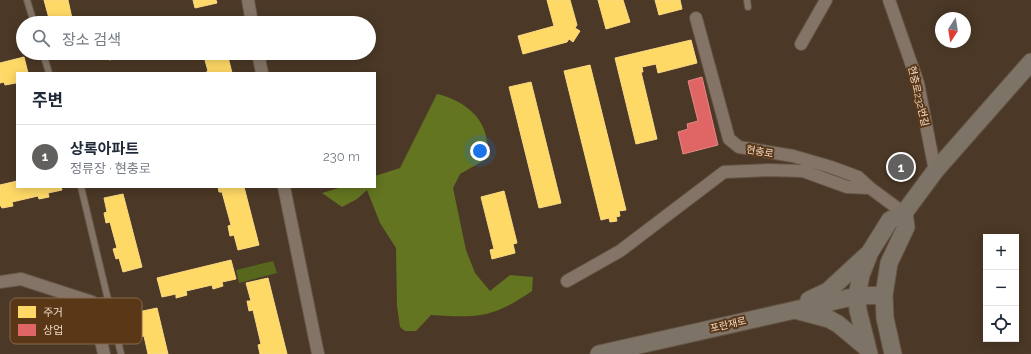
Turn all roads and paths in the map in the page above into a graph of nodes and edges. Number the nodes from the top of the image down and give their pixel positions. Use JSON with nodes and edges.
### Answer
{"nodes":[{"id":1,"x":27,"y":0,"type":"edge"},
{"id":2,"x":248,"y":0,"type":"edge"},
{"id":3,"x":747,"y":0,"type":"edge"},
{"id":4,"x":826,"y":0,"type":"edge"},
{"id":5,"x":889,"y":0,"type":"edge"},
{"id":6,"x":748,"y":7,"type":"dead end"},
{"id":7,"x":32,"y":16,"type":"edge"},
{"id":8,"x":251,"y":16,"type":"edge"},
{"id":9,"x":696,"y":18,"type":"dead end"},
{"id":10,"x":801,"y":44,"type":"dead end"},
{"id":11,"x":45,"y":60,"type":"edge"},
{"id":12,"x":259,"y":60,"type":"edge"},
{"id":13,"x":1031,"y":62,"type":"edge"},
{"id":14,"x":49,"y":72,"type":"edge"},
{"id":15,"x":262,"y":72,"type":"edge"},
{"id":16,"x":935,"y":171,"type":"junction"},
{"id":17,"x":82,"y":188,"type":"edge"},
{"id":18,"x":284,"y":188,"type":"edge"},
{"id":19,"x":870,"y":188,"type":"junction"},
{"id":20,"x":904,"y":213,"type":"junction"},
{"id":21,"x":870,"y":252,"type":"junction"},
{"id":22,"x":567,"y":281,"type":"dead end"},
{"id":23,"x":0,"y":282,"type":"edge"},
{"id":24,"x":884,"y":295,"type":"junction"},
{"id":25,"x":857,"y":296,"type":"junction"},
{"id":26,"x":80,"y":298,"type":"edge"},
{"id":27,"x":109,"y":298,"type":"edge"},
{"id":28,"x":791,"y":309,"type":"junction"},
{"id":29,"x":102,"y":344,"type":"edge"},
{"id":30,"x":119,"y":344,"type":"edge"},
{"id":31,"x":868,"y":351,"type":"edge"},
{"id":32,"x":104,"y":354,"type":"edge"},
{"id":33,"x":121,"y":354,"type":"edge"},
{"id":34,"x":318,"y":354,"type":"edge"},
{"id":35,"x":599,"y":354,"type":"edge"},
{"id":36,"x":893,"y":354,"type":"edge"}],
"edges":[{"from":1,"to":7,"type":"lane"},
{"from":2,"to":8,"type":"street"},
{"from":3,"to":6,"type":"lane"},
{"from":4,"to":10,"type":"street"},
{"from":5,"to":16,"type":"street","name":"현충로232번길"},
{"from":9,"to":19,"type":"street","name":"현충로"},
{"from":11,"to":14,"type":"lane"},
{"from":12,"to":15,"type":"street"},
{"from":13,"to":16,"type":"street"},
{"from":16,"to":20,"type":"street"},
{"from":17,"to":27,"type":"lane"},
{"from":18,"to":34,"type":"street"},
{"from":19,"to":20,"type":"street","name":"현충로"},
{"from":19,"to":22,"type":"street"},
{"from":20,"to":21,"type":"street"},
{"from":20,"to":24,"type":"street"},
{"from":21,"to":25,"type":"street"},
{"from":21,"to":28,"type":"street"},
{"from":23,"to":26,"type":"street"},
{"from":24,"to":25,"type":"street","name":"포란재로"},
{"from":24,"to":36,"type":"street"},
{"from":25,"to":28,"type":"street","name":"포란재로"},
{"from":25,"to":31,"type":"street"},
{"from":28,"to":31,"type":"street"},
{"from":28,"to":35,"type":"street","name":"포란재로"},
{"from":29,"to":32,"type":"street"},
{"from":30,"to":33,"type":"lane"}]}
